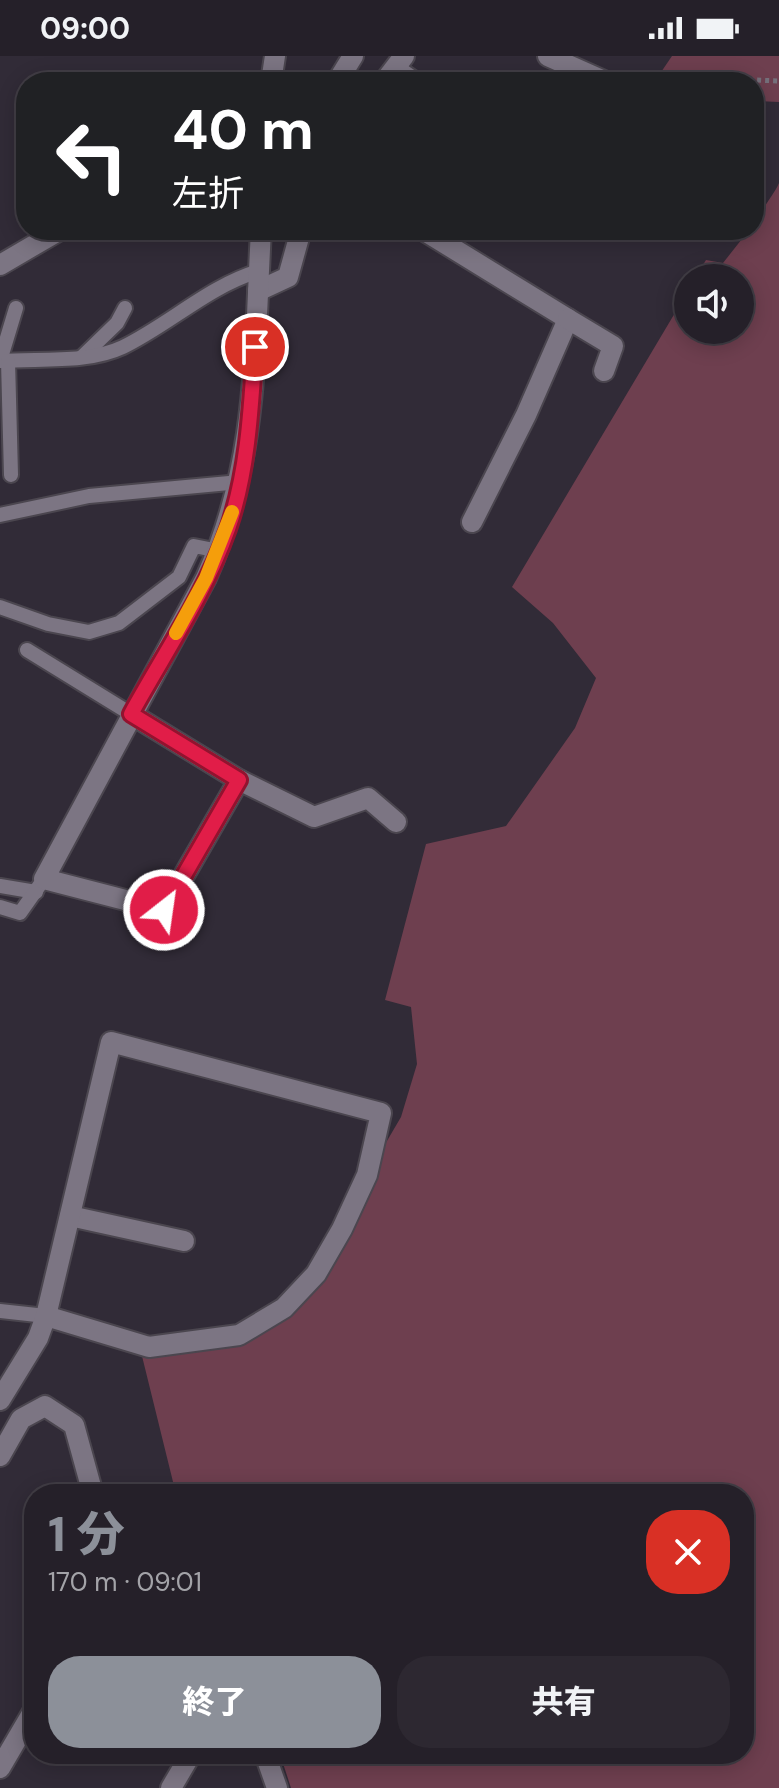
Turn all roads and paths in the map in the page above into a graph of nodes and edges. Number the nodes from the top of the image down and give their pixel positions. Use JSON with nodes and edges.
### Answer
{"nodes":[{"id":1,"x":548,"y":56,"type":"edge"},
{"id":2,"x":584,"y":72,"type":"edge"},
{"id":3,"x":45,"y":240,"type":"edge"},
{"id":4,"x":260,"y":240,"type":"edge"},
{"id":5,"x":298,"y":240,"type":"edge"},
{"id":6,"x":439,"y":240,"type":"edge"},
{"id":7,"x":0,"y":265,"type":"edge"},
{"id":8,"x":258,"y":281,"type":"junction"},
{"id":9,"x":16,"y":308,"type":"dead end"},
{"id":10,"x":125,"y":308,"type":"dead end"},
{"id":11,"x":568,"y":319,"type":"junction"},
{"id":12,"x":82,"y":357,"type":"junction"},
{"id":13,"x":3,"y":361,"type":"edge"},
{"id":14,"x":604,"y":371,"type":"dead end"},
{"id":15,"x":11,"y":475,"type":"dead end"},
{"id":16,"x":240,"y":482,"type":"junction"},
{"id":17,"x":0,"y":515,"type":"edge"},
{"id":18,"x":472,"y":522,"type":"dead end"},
{"id":19,"x":219,"y":551,"type":"junction"},
{"id":20,"x":0,"y":607,"type":"edge"},
{"id":21,"x":27,"y":650,"type":"dead end"},
{"id":22,"x":131,"y":714,"type":"junction"},
{"id":23,"x":239,"y":780,"type":"junction"},
{"id":24,"x":396,"y":822,"type":"dead end"},
{"id":25,"x":40,"y":885,"type":"junction"},
{"id":26,"x":0,"y":886,"type":"edge"},
{"id":27,"x":0,"y":907,"type":"edge"},
{"id":28,"x":70,"y":1216,"type":"junction"},
{"id":29,"x":184,"y":1241,"type":"dead end"},
{"id":30,"x":0,"y":1311,"type":"edge"},
{"id":31,"x":46,"y":1316,"type":"junction"},
{"id":32,"x":0,"y":1400,"type":"edge"},
{"id":33,"x":0,"y":1456,"type":"edge"},
{"id":34,"x":90,"y":1484,"type":"edge"},
{"id":35,"x":24,"y":1727,"type":"edge"},
{"id":36,"x":185,"y":1764,"type":"edge"},
{"id":37,"x":269,"y":1764,"type":"edge"},
{"id":38,"x":0,"y":1768,"type":"edge"},
{"id":39,"x":171,"y":1788,"type":"edge"},
{"id":40,"x":277,"y":1788,"type":"edge"}],
"edges":[{"from":1,"to":2,"type":"street"},
{"from":3,"to":7,"type":"street"},
{"from":4,"to":8,"type":"street"},
{"from":5,"to":8,"type":"street"},
{"from":6,"to":11,"type":"street"},
{"from":8,"to":12,"type":"lane"},
{"from":8,"to":16,"type":"street"},
{"from":9,"to":13,"type":"lane"},
{"from":10,"to":12,"type":"lane"},
{"from":11,"to":14,"type":"street"},
{"from":11,"to":18,"type":"street"},
{"from":12,"to":13,"type":"lane"},
{"from":13,"to":15,"type":"lane"},
{"from":16,"to":17,"type":"lane"},
{"from":16,"to":19,"type":"street"},
{"from":19,"to":20,"type":"lane"},
{"from":19,"to":22,"type":"street"},
{"from":21,"to":22,"type":"lane"},
{"from":22,"to":23,"type":"street"},
{"from":22,"to":25,"type":"street"},
{"from":23,"to":24,"type":"street"},
{"from":23,"to":25,"type":"street"},
{"from":25,"to":26,"type":"lane"},
{"from":25,"to":27,"type":"lane"},
{"from":28,"to":29,"type":"street"},
{"from":28,"to":31,"type":"street"},
{"from":28,"to":31,"type":"street"},
{"from":30,"to":31,"type":"lane"},
{"from":31,"to":32,"type":"street"},
{"from":33,"to":34,"type":"street"},
{"from":35,"to":38,"type":"street"},
{"from":36,"to":39,"type":"street"},
{"from":37,"to":40,"type":"street"}]}
